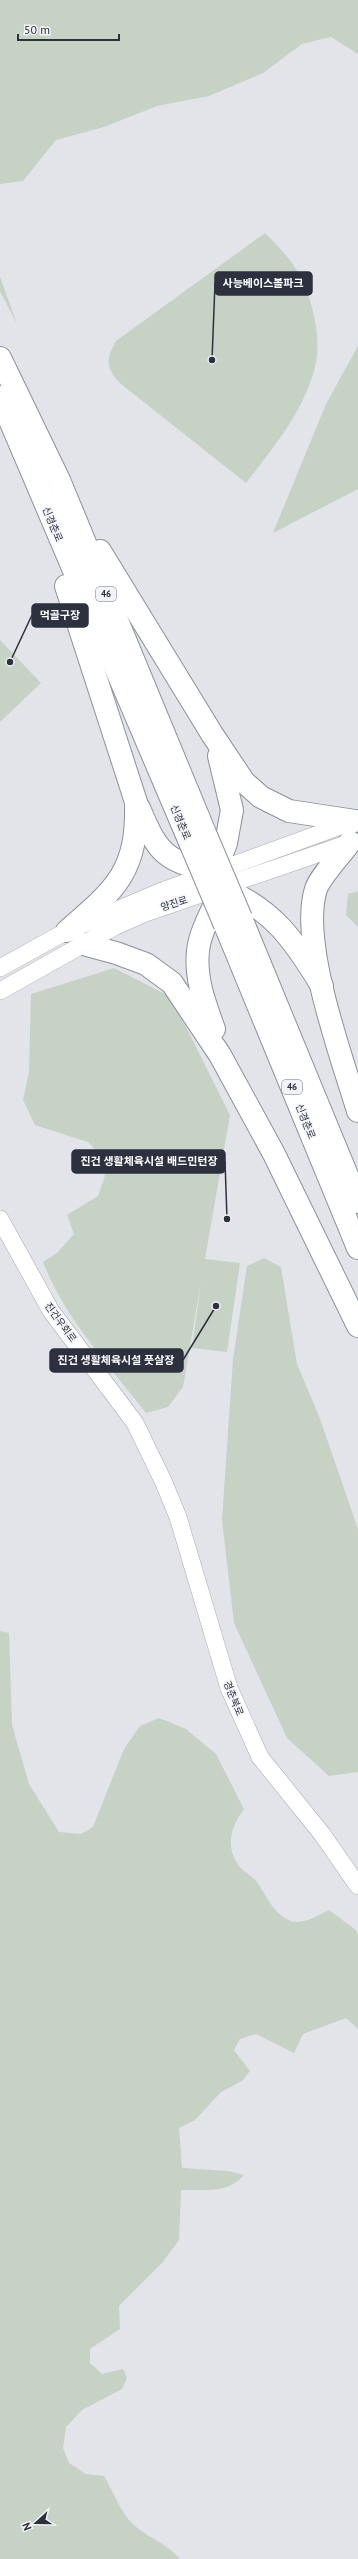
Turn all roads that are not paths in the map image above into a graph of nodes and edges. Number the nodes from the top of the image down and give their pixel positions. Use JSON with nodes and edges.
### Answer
{"nodes":[{"id":1,"x":0,"y":358,"type":"edge"},
{"id":2,"x":0,"y":397,"type":"edge"},
{"id":3,"x":59,"y":480,"type":"junction"},
{"id":4,"x":39,"y":490,"type":"junction"},
{"id":5,"x":212,"y":734,"type":"junction"},
{"id":6,"x":136,"y":802,"type":"junction"},
{"id":7,"x":355,"y":830,"type":"edge"},
{"id":8,"x":197,"y":837,"type":"junction"},
{"id":9,"x":219,"y":880,"type":"junction"},
{"id":10,"x":233,"y":922,"type":"junction"},
{"id":11,"x":75,"y":938,"type":"junction"},
{"id":12,"x":0,"y":968,"type":"edge"},
{"id":13,"x":322,"y":986,"type":"junction"},
{"id":14,"x":0,"y":991,"type":"edge"},
{"id":15,"x":240,"y":1092,"type":"junction"},
{"id":16,"x":358,"y":1111,"type":"edge"},
{"id":17,"x":358,"y":1202,"type":"edge"},
{"id":18,"x":0,"y":1219,"type":"edge"},
{"id":19,"x":358,"y":1248,"type":"edge"},
{"id":20,"x":358,"y":1326,"type":"edge"},
{"id":21,"x":164,"y":1483,"type":"joint"},
{"id":22,"x":358,"y":1886,"type":"edge"}],
"edges":[{"from":1,"to":3,"type":"highway","name":"신경춘로","number":"46"},
{"from":2,"to":4,"type":"highway","name":"신경춘로","number":"46"},
{"from":3,"to":5,"type":"highway"},
{"from":3,"to":8,"type":"highway","name":"신경춘로","number":"46"},
{"from":4,"to":6,"type":"highway"},
{"from":4,"to":8,"type":"highway","name":"신경춘로","number":"46"},
{"from":5,"to":7,"type":"highway"},
{"from":5,"to":9,"type":"highway"},
{"from":6,"to":9,"type":"highway"},
{"from":6,"to":11,"type":"highway"},
{"from":7,"to":9,"type":"main road","name":"양진로"},
{"from":7,"to":13,"type":"highway"},
{"from":8,"to":10,"type":"highway","name":"신경춘로","number":"46","bridge":true},
{"from":9,"to":11,"type":"main road","name":"양진로"},
{"from":9,"to":13,"type":"highway"},
{"from":9,"to":15,"type":"highway"},
{"from":10,"to":17,"type":"highway","name":"신경춘로","number":"46"},
{"from":10,"to":19,"type":"highway","name":"신경춘로","number":"46"},
{"from":11,"to":12,"type":"main road","name":"양진로"},
{"from":11,"to":14,"type":"main road","name":"양진로"},
{"from":11,"to":15,"type":"highway"},
{"from":13,"to":16,"type":"highway"},
{"from":15,"to":20,"type":"highway"},
{"from":18,"to":21,"type":"main road","name":"진건우회로"},
{"from":21,"to":22,"type":"main road","name":"경춘북로"}]}
